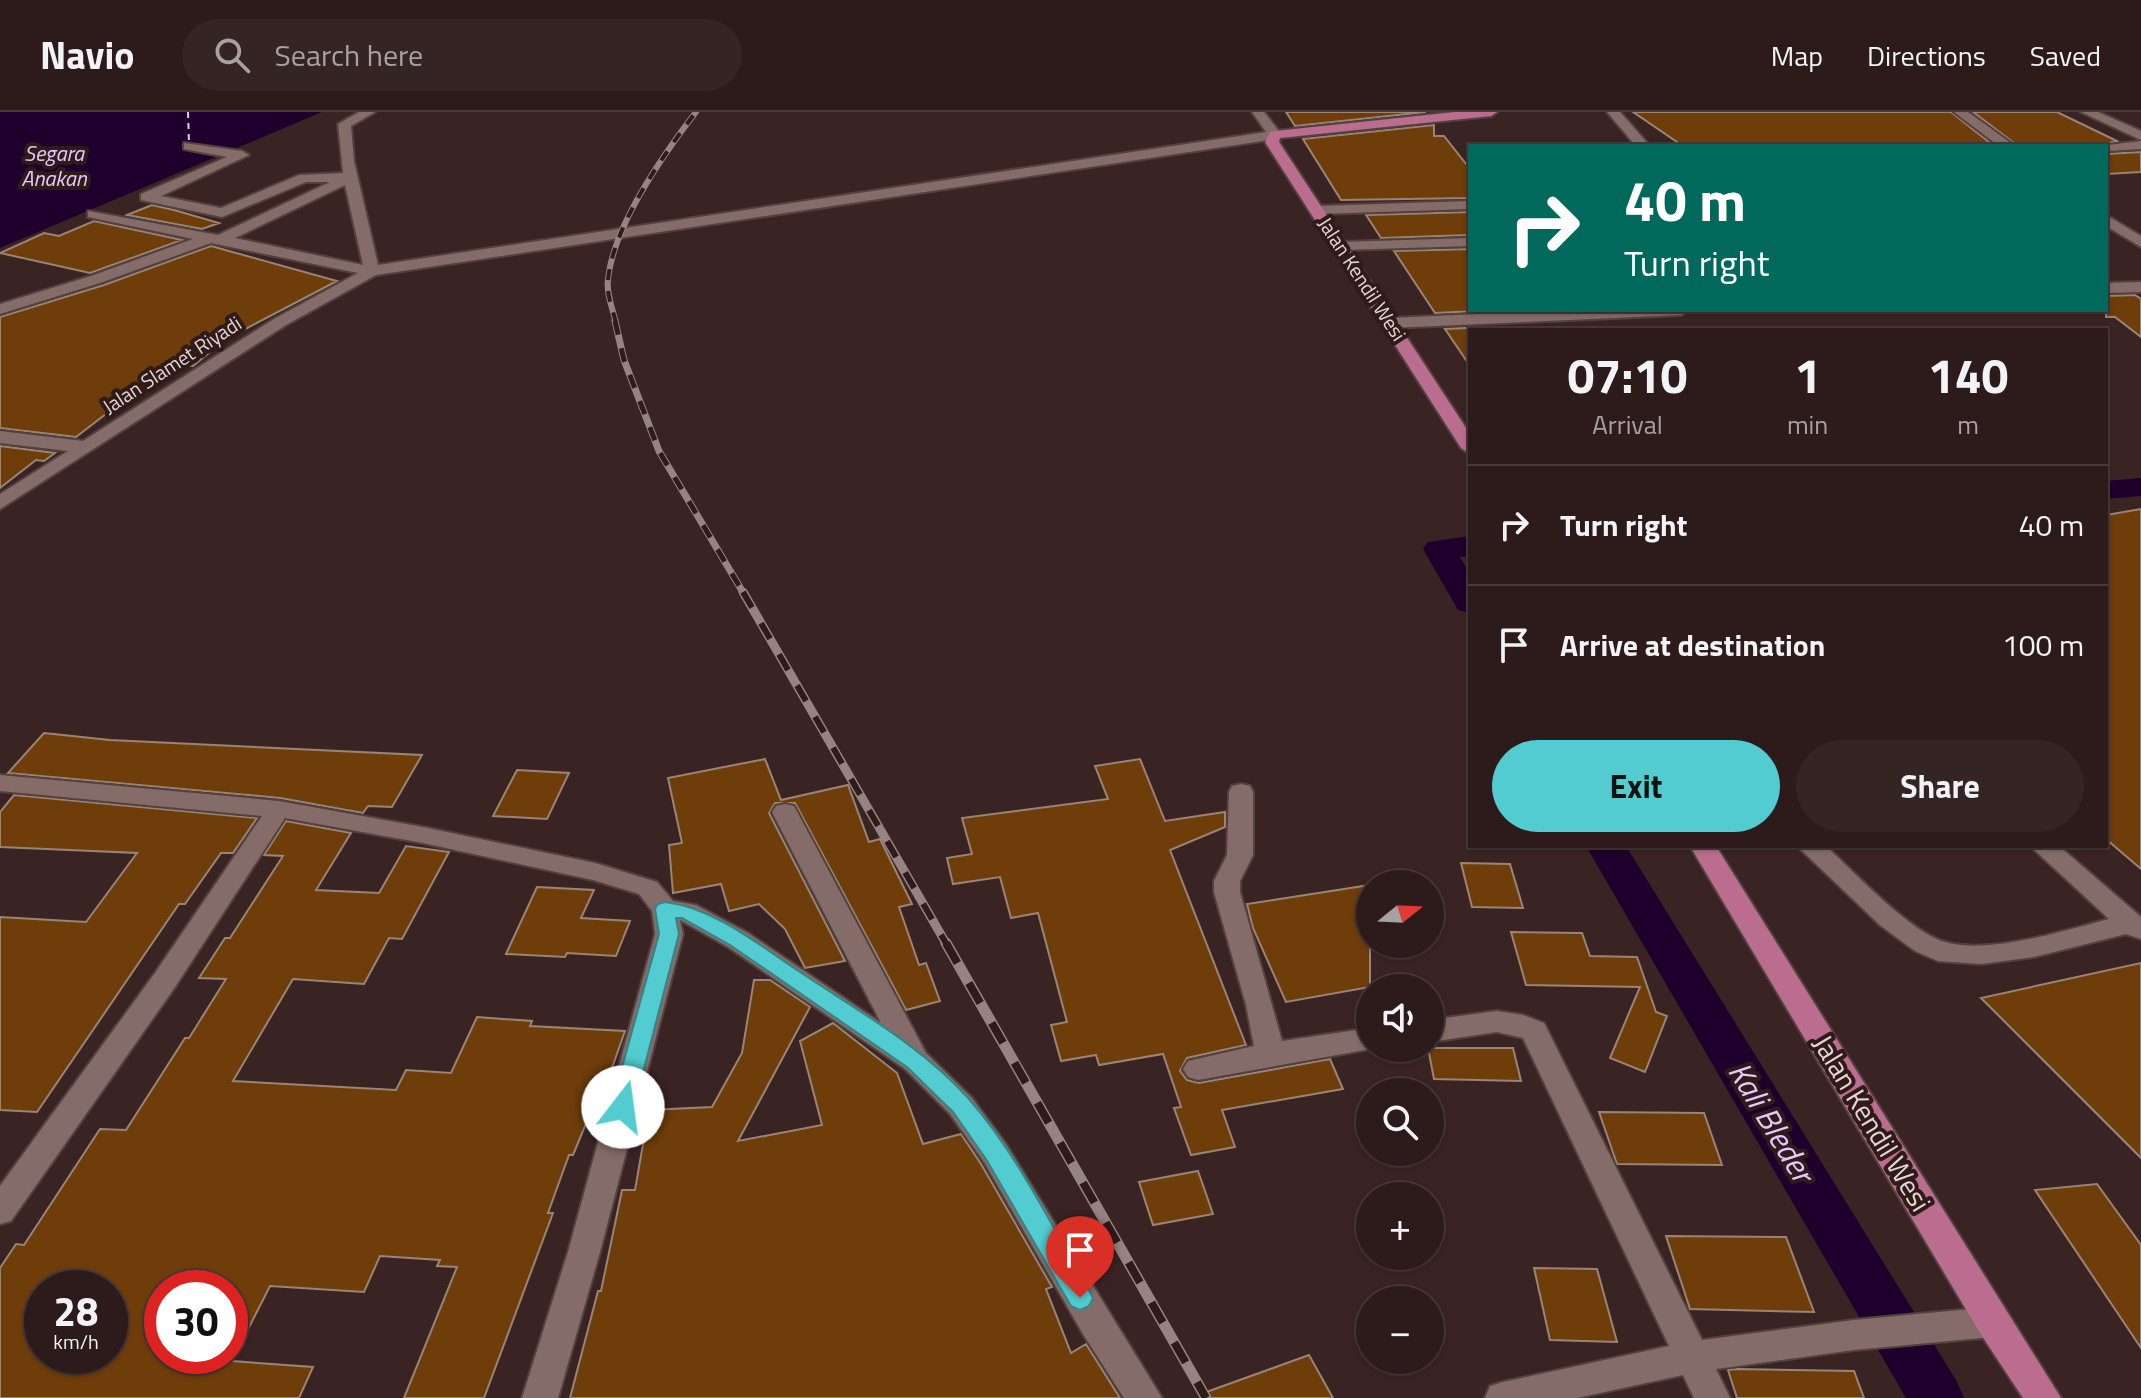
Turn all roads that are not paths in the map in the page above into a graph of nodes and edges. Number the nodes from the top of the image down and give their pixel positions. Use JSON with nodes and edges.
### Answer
{"nodes":[{"id":1,"x":369,"y":112,"type":"edge"},
{"id":2,"x":1258,"y":112,"type":"edge"},
{"id":3,"x":1491,"y":112,"type":"edge"},
{"id":4,"x":1613,"y":112,"type":"edge"},
{"id":5,"x":1960,"y":112,"type":"edge"},
{"id":6,"x":2087,"y":112,"type":"edge"},
{"id":7,"x":1275,"y":135,"type":"junction"},
{"id":8,"x":2141,"y":136,"type":"edge"},
{"id":9,"x":1641,"y":144,"type":"edge"},
{"id":10,"x":2005,"y":144,"type":"edge"},
{"id":11,"x":2141,"y":145,"type":"edge"},
{"id":12,"x":189,"y":146,"type":"dead end"},
{"id":13,"x":2108,"y":147,"type":"edge"},
{"id":14,"x":350,"y":177,"type":"junction"},
{"id":15,"x":1468,"y":205,"type":"edge"},
{"id":16,"x":1318,"y":210,"type":"junction"},
{"id":17,"x":93,"y":214,"type":"dead end"},
{"id":18,"x":2108,"y":220,"type":"edge"},
{"id":19,"x":215,"y":239,"type":"junction"},
{"id":20,"x":1468,"y":242,"type":"edge"},
{"id":21,"x":2141,"y":243,"type":"edge"},
{"id":22,"x":1341,"y":246,"type":"junction"},
{"id":23,"x":372,"y":271,"type":"junction"},
{"id":24,"x":2141,"y":287,"type":"edge"},
{"id":25,"x":2108,"y":288,"type":"edge"},
{"id":26,"x":0,"y":309,"type":"edge"},
{"id":27,"x":1636,"y":312,"type":"edge"},
{"id":28,"x":1390,"y":323,"type":"junction"},
{"id":29,"x":0,"y":437,"type":"edge"},
{"id":30,"x":1468,"y":445,"type":"edge"},
{"id":31,"x":86,"y":447,"type":"junction"},
{"id":32,"x":0,"y":503,"type":"edge"},
{"id":33,"x":0,"y":783,"type":"edge"},
{"id":34,"x":1241,"y":792,"type":"dead end"},
{"id":35,"x":279,"y":809,"type":"junction"},
{"id":36,"x":785,"y":812,"type":"dead end"},
{"id":37,"x":1704,"y":848,"type":"edge"},
{"id":38,"x":1812,"y":848,"type":"edge"},
{"id":39,"x":2045,"y":848,"type":"edge"},
{"id":40,"x":665,"y":909,"type":"junction"},
{"id":41,"x":2136,"y":928,"type":"edge"},
{"id":42,"x":1444,"y":1029,"type":"edge"},
{"id":43,"x":1356,"y":1041,"type":"edge"},
{"id":44,"x":1270,"y":1054,"type":"junction"},
{"id":45,"x":915,"y":1061,"type":"junction"},
{"id":46,"x":1198,"y":1069,"type":"dead end"},
{"id":47,"x":0,"y":1211,"type":"edge"},
{"id":48,"x":1992,"y":1322,"type":"junction"},
{"id":49,"x":1692,"y":1357,"type":"junction"},
{"id":50,"x":540,"y":1398,"type":"edge"},
{"id":51,"x":1144,"y":1398,"type":"edge"},
{"id":52,"x":1503,"y":1398,"type":"edge"},
{"id":53,"x":1712,"y":1398,"type":"edge"},
{"id":54,"x":2043,"y":1398,"type":"edge"}],
"edges":[{"from":1,"to":14,"type":"street"},
{"from":2,"to":7,"type":"street","name":"Jalan Kendil Wesi"},
{"from":3,"to":7,"type":"main road"},
{"from":4,"to":9,"type":"street"},
{"from":5,"to":10,"type":"street"},
{"from":6,"to":8,"type":"street"},
{"from":7,"to":16,"type":"main road","name":"Jalan Kendil Wesi"},
{"from":7,"to":23,"type":"street"},
{"from":11,"to":13,"type":"street"},
{"from":12,"to":14,"type":"street"},
{"from":14,"to":19,"type":"street"},
{"from":14,"to":23,"type":"street"},
{"from":15,"to":16,"type":"street"},
{"from":16,"to":22,"type":"main road","name":"Jalan Kendil Wesi"},
{"from":17,"to":19,"type":"street"},
{"from":18,"to":21,"type":"street"},
{"from":19,"to":23,"type":"street"},
{"from":19,"to":26,"type":"street"},
{"from":20,"to":22,"type":"street"},
{"from":22,"to":28,"type":"main road","name":"Jalan Kendil Wesi"},
{"from":23,"to":31,"type":"street","name":"Jalan Slamet Riyadi"},
{"from":24,"to":25,"type":"street"},
{"from":27,"to":28,"type":"street"},
{"from":28,"to":30,"type":"main road","name":"Jalan Kendil Wesi"},
{"from":29,"to":31,"type":"street"},
{"from":31,"to":32,"type":"street","name":"Jalan Slamet Riyadi"},
{"from":33,"to":35,"type":"street"},
{"from":34,"to":44,"type":"street"},
{"from":35,"to":40,"type":"street"},
{"from":35,"to":47,"type":"street"},
{"from":36,"to":45,"type":"street"},
{"from":37,"to":48,"type":"main road","name":"Jalan Kendil Wesi"},
{"from":38,"to":41,"type":"street"},
{"from":39,"to":41,"type":"street"},
{"from":40,"to":45,"type":"street"},
{"from":40,"to":50,"type":"street"},
{"from":42,"to":49,"type":"street"},
{"from":43,"to":44,"type":"street"},
{"from":44,"to":46,"type":"street"},
{"from":45,"to":51,"type":"street"},
{"from":48,"to":49,"type":"street"},
{"from":48,"to":54,"type":"main road","name":"Jalan Kendil Wesi"},
{"from":49,"to":52,"type":"street"},
{"from":49,"to":53,"type":"street"}]}
